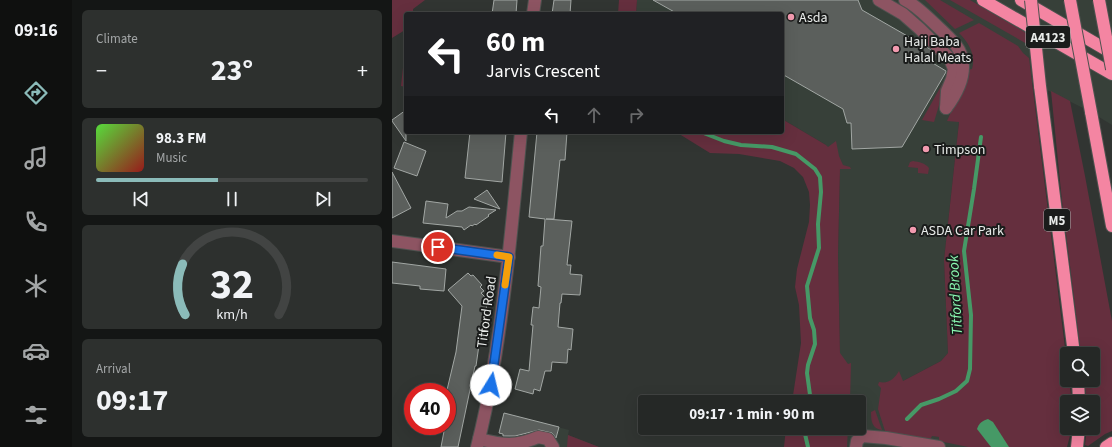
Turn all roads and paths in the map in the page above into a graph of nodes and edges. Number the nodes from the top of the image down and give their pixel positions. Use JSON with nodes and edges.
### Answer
{"nodes":[{"id":1,"x":535,"y":0,"type":"edge"},
{"id":2,"x":879,"y":0,"type":"edge"},
{"id":3,"x":884,"y":0,"type":"edge"},
{"id":4,"x":904,"y":0,"type":"edge"},
{"id":5,"x":983,"y":0,"type":"edge"},
{"id":6,"x":1021,"y":0,"type":"edge"},
{"id":7,"x":1031,"y":0,"type":"edge"},
{"id":8,"x":1070,"y":0,"type":"edge"},
{"id":9,"x":1099,"y":0,"type":"edge"},
{"id":10,"x":533,"y":12,"type":"edge"},
{"id":11,"x":1112,"y":53,"type":"edge"},
{"id":12,"x":945,"y":54,"type":"junction"},
{"id":13,"x":1112,"y":69,"type":"edge"},
{"id":14,"x":1112,"y":74,"type":"edge"},
{"id":15,"x":521,"y":134,"type":"edge"},
{"id":16,"x":1112,"y":226,"type":"edge"},
{"id":17,"x":392,"y":240,"type":"edge"},
{"id":18,"x":509,"y":257,"type":"junction"},
{"id":19,"x":1073,"y":347,"type":"edge"},
{"id":20,"x":1078,"y":435,"type":"edge"},
{"id":21,"x":865,"y":442,"type":"edge"},
{"id":22,"x":885,"y":442,"type":"edge"},
{"id":23,"x":478,"y":443,"type":"edge"},
{"id":24,"x":1112,"y":443,"type":"edge"},
{"id":25,"x":553,"y":447,"type":"edge"},
{"id":26,"x":856,"y":447,"type":"edge"},
{"id":27,"x":939,"y":447,"type":"edge"},
{"id":28,"x":1077,"y":447,"type":"edge"},
{"id":29,"x":1106,"y":447,"type":"edge"}],
"edges":[{"from":1,"to":10,"type":"street"},
{"from":2,"to":12,"type":"street"},
{"from":3,"to":12,"type":"street"},
{"from":4,"to":12,"type":"street"},
{"from":5,"to":14,"type":"highway","number":"A4123"},
{"from":6,"to":11,"type":"highway","number":"A4123"},
{"from":7,"to":19,"type":"highway","number":"M5","bridge":true},
{"from":8,"to":16,"type":"highway","bridge":true},
{"from":9,"to":13,"type":"highway","bridge":true},
{"from":15,"to":18,"type":"street","name":"Titford Road"},
{"from":17,"to":18,"type":"street"},
{"from":18,"to":23,"type":"street","name":"Titford Road"},
{"from":20,"to":28,"type":"highway"},
{"from":21,"to":22,"type":"street"},
{"from":21,"to":26,"type":"street"},
{"from":22,"to":27,"type":"street"},
{"from":23,"to":25,"type":"street"},
{"from":24,"to":29,"type":"highway"}]}
